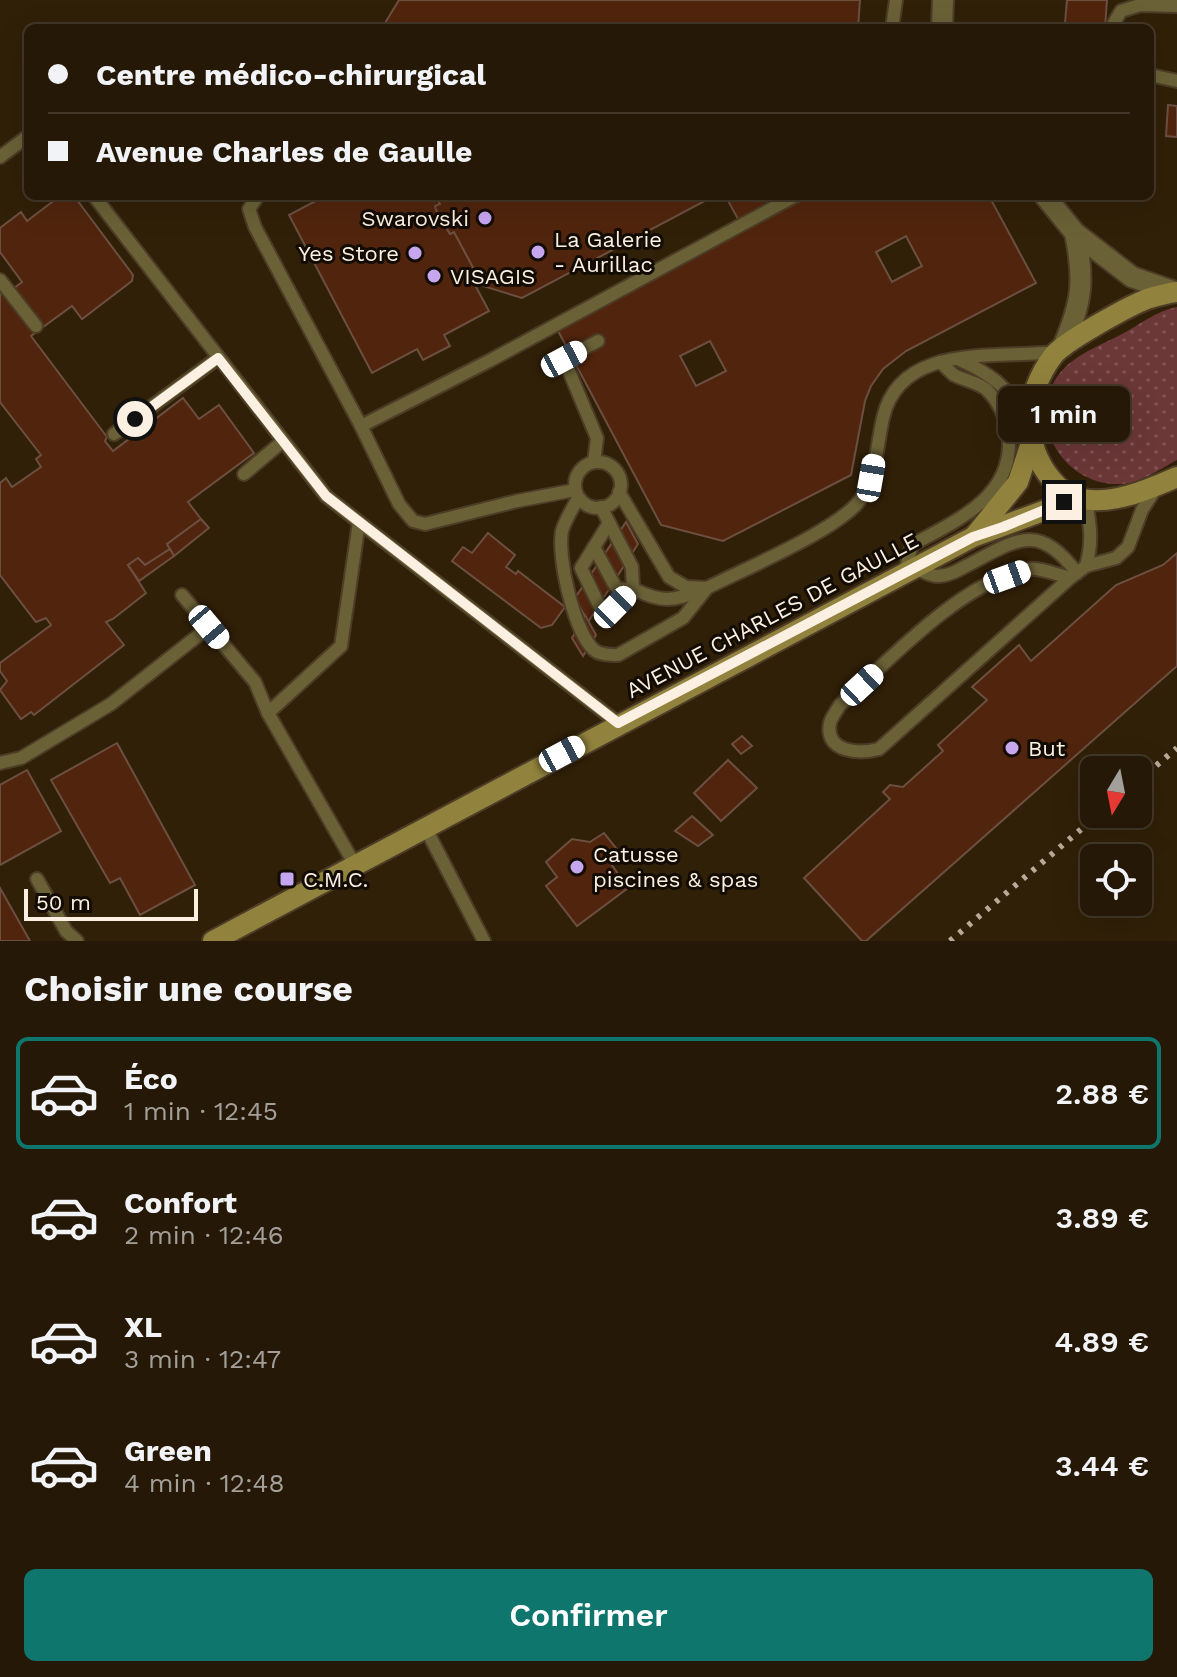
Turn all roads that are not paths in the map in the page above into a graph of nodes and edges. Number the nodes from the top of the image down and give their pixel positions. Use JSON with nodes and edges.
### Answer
{"nodes":[{"id":1,"x":896,"y":0,"type":"edge"},
{"id":2,"x":943,"y":0,"type":"edge"},
{"id":3,"x":1177,"y":6,"type":"edge"},
{"id":4,"x":893,"y":24,"type":"edge"},
{"id":5,"x":942,"y":24,"type":"edge"},
{"id":6,"x":1113,"y":24,"type":"edge"},
{"id":7,"x":1154,"y":76,"type":"edge"},
{"id":8,"x":1177,"y":81,"type":"edge"},
{"id":9,"x":24,"y":139,"type":"edge"},
{"id":10,"x":0,"y":157,"type":"edge"},
{"id":11,"x":97,"y":200,"type":"edge"},
{"id":12,"x":255,"y":200,"type":"edge"},
{"id":13,"x":788,"y":200,"type":"edge"},
{"id":14,"x":1048,"y":200,"type":"edge"},
{"id":15,"x":1075,"y":233,"type":"junction"},
{"id":16,"x":0,"y":280,"type":"edge"},
{"id":17,"x":1176,"y":292,"type":"edge"},
{"id":18,"x":36,"y":326,"type":"dead end"},
{"id":19,"x":598,"y":341,"type":"dead end"},
{"id":20,"x":1059,"y":349,"type":"junction"},
{"id":21,"x":218,"y":358,"type":"junction"},
{"id":22,"x":955,"y":358,"type":"junction"},
{"id":23,"x":940,"y":362,"type":"junction"},
{"id":24,"x":361,"y":426,"type":"junction"},
{"id":25,"x":114,"y":434,"type":"dead end"},
{"id":26,"x":1030,"y":435,"type":"junction"},
{"id":27,"x":283,"y":441,"type":"junction"},
{"id":28,"x":594,"y":462,"type":"junction"},
{"id":29,"x":244,"y":474,"type":"dead end"},
{"id":30,"x":1168,"y":481,"type":"edge"},
{"id":31,"x":619,"y":492,"type":"junction"},
{"id":32,"x":577,"y":494,"type":"junction"},
{"id":33,"x":1082,"y":499,"type":"junction"},
{"id":34,"x":601,"y":507,"type":"junction"},
{"id":35,"x":359,"y":522,"type":"junction"},
{"id":36,"x":609,"y":523,"type":"junction"},
{"id":37,"x":973,"y":537,"type":"junction"},
{"id":38,"x":594,"y":547,"type":"junction"},
{"id":39,"x":909,"y":570,"type":"junction"},
{"id":40,"x":1078,"y":572,"type":"junction"},
{"id":41,"x":707,"y":588,"type":"junction"},
{"id":42,"x":633,"y":589,"type":"junction"},
{"id":43,"x":182,"y":595,"type":"dead end"},
{"id":44,"x":209,"y":627,"type":"junction"},
{"id":45,"x":268,"y":713,"type":"junction"},
{"id":46,"x":618,"y":723,"type":"junction"},
{"id":47,"x":0,"y":763,"type":"edge"},
{"id":48,"x":425,"y":827,"type":"junction"},
{"id":49,"x":355,"y":865,"type":"junction"},
{"id":50,"x":37,"y":879,"type":"dead end"},
{"id":51,"x":77,"y":941,"type":"edge"},
{"id":52,"x":213,"y":941,"type":"edge"},
{"id":53,"x":484,"y":941,"type":"edge"}],
"edges":[{"from":1,"to":4,"type":"lane"},
{"from":2,"to":5,"type":"street"},
{"from":3,"to":6,"type":"lane"},
{"from":7,"to":8,"type":"lane"},
{"from":9,"to":10,"type":"lane"},
{"from":11,"to":21,"type":"lane"},
{"from":12,"to":24,"type":"lane"},
{"from":13,"to":24,"type":"lane"},
{"from":14,"to":15,"type":"street"},
{"from":15,"to":17,"type":"street"},
{"from":15,"to":20,"type":"street"},
{"from":16,"to":18,"type":"lane"},
{"from":17,"to":20,"type":"main road"},
{"from":19,"to":28,"type":"lane"},
{"from":20,"to":22,"type":"lane"},
{"from":20,"to":26,"type":"main road","name":"AVENUE CHARLES DE GAULLE"},
{"from":21,"to":25,"type":"lane"},
{"from":21,"to":27,"type":"lane"},
{"from":22,"to":23,"type":"lane"},
{"from":22,"to":26,"type":"lane"},
{"from":23,"to":39,"type":"lane"},
{"from":23,"to":41,"type":"lane"},
{"from":24,"to":32,"type":"lane"},
{"from":26,"to":33,"type":"main road"},
{"from":26,"to":37,"type":"main road","name":"AVENUE CHARLES DE GAULLE"},
{"from":27,"to":29,"type":"lane"},
{"from":27,"to":35,"type":"lane"},
{"from":28,"to":31,"type":"lane"},
{"from":28,"to":32,"type":"lane"},
{"from":30,"to":33,"type":"main road","name":"AVENUE CHARLES DE GAULLE"},
{"from":30,"to":40,"type":"lane"},
{"from":31,"to":34,"type":"lane"},
{"from":31,"to":41,"type":"lane"},
{"from":32,"to":34,"type":"lane"},
{"from":32,"to":41,"type":"lane"},
{"from":33,"to":37,"type":"main road","name":"AVENUE CHARLES DE GAULLE"},
{"from":33,"to":40,"type":"lane"},
{"from":34,"to":36,"type":"lane"},
{"from":35,"to":45,"type":"lane"},
{"from":35,"to":46,"type":"lane"},
{"from":36,"to":38,"type":"lane"},
{"from":36,"to":42,"type":"lane"},
{"from":37,"to":39,"type":"main road","name":"AVENUE CHARLES DE GAULLE"},
{"from":38,"to":42,"type":"lane"},
{"from":38,"to":42,"type":"lane"},
{"from":39,"to":40,"type":"lane"},
{"from":39,"to":46,"type":"main road","name":"AVENUE CHARLES DE GAULLE"},
{"from":40,"to":40,"type":"lane"},
{"from":41,"to":42,"type":"lane"},
{"from":43,"to":44,"type":"lane"},
{"from":44,"to":45,"type":"lane"},
{"from":44,"to":47,"type":"lane"},
{"from":45,"to":49,"type":"lane"},
{"from":46,"to":48,"type":"main road","name":"AVENUE CHARLES DE GAULLE"},
{"from":48,"to":49,"type":"main road","name":"AVENUE CHARLES DE GAULLE"},
{"from":48,"to":53,"type":"lane"},
{"from":49,"to":52,"type":"main road","name":"AVENUE CHARLES DE GAULLE"},
{"from":50,"to":51,"type":"lane"}]}
